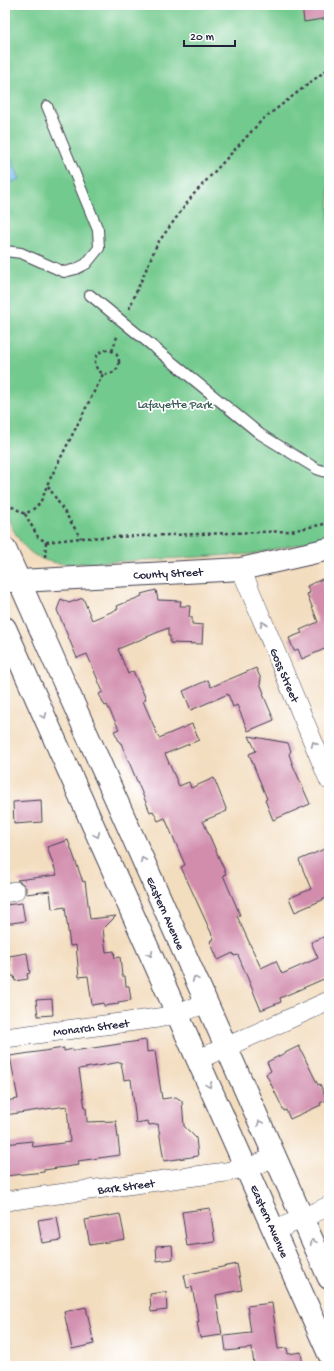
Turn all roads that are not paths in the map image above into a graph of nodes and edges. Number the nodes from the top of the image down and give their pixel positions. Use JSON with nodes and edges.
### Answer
{"nodes":[{"id":1,"x":47,"y":106,"type":"dead end"},
{"id":2,"x":5,"y":251,"type":"edge"},
{"id":3,"x":90,"y":295,"type":"dead end"},
{"id":4,"x":329,"y":473,"type":"edge"},
{"id":5,"x":5,"y":549,"type":"edge"},
{"id":6,"x":329,"y":550,"type":"edge"},
{"id":7,"x":241,"y":570,"type":"junction"},
{"id":8,"x":12,"y":581,"type":"edge"},
{"id":9,"x":5,"y":628,"type":"edge"},
{"id":10,"x":329,"y":780,"type":"edge"},
{"id":11,"x":329,"y":1001,"type":"edge"},
{"id":12,"x":206,"y":1003,"type":"junction"},
{"id":13,"x":177,"y":1014,"type":"junction"},
{"id":14,"x":5,"y":1038,"type":"edge"},
{"id":15,"x":226,"y":1047,"type":"junction"},
{"id":16,"x":197,"y":1060,"type":"junction"},
{"id":17,"x":275,"y":1157,"type":"junction"},
{"id":18,"x":246,"y":1168,"type":"junction"},
{"id":19,"x":5,"y":1201,"type":"edge"},
{"id":20,"x":329,"y":1206,"type":"edge"},
{"id":21,"x":302,"y":1218,"type":"junction"},
{"id":22,"x":274,"y":1231,"type":"junction"},
{"id":23,"x":329,"y":1278,"type":"edge"},
{"id":24,"x":329,"y":1354,"type":"edge"}],
"edges":[{"from":1,"to":2,"type":"lane"},
{"from":3,"to":4,"type":"lane"},
{"from":5,"to":8,"type":"main road","name":"Eastern Avenue"},
{"from":6,"to":7,"type":"main road","name":"County Street"},
{"from":7,"to":8,"type":"main road","name":"County Street"},
{"from":10,"to":7,"type":"street","name":"Goss Street","one_way":true},
{"from":12,"to":8,"type":"main road","name":"Eastern Avenue","one_way":true},
{"from":9,"to":13,"type":"main road","name":"Eastern Avenue","one_way":true},
{"from":11,"to":15,"type":"street"},
{"from":12,"to":13,"type":"street","name":"Monarch Street"},
{"from":12,"to":15,"type":"main road","name":"Eastern Avenue"},
{"from":13,"to":14,"type":"street","name":"Monarch Street"},
{"from":13,"to":16,"type":"main road","name":"Eastern Avenue"},
{"from":15,"to":16,"type":"street"},
{"from":17,"to":15,"type":"main road","name":"Eastern Avenue","one_way":true},
{"from":16,"to":18,"type":"main road","name":"Eastern Avenue","one_way":true},
{"from":17,"to":18,"type":"street","name":"Bark Street"},
{"from":17,"to":21,"type":"main road","name":"Eastern Avenue"},
{"from":18,"to":19,"type":"street","name":"Bark Street"},
{"from":18,"to":22,"type":"main road","name":"Eastern Avenue"},
{"from":20,"to":21,"type":"street"},
{"from":21,"to":22,"type":"street"},
{"from":23,"to":21,"type":"main road","name":"Eastern Avenue","one_way":true},
{"from":22,"to":24,"type":"main road","name":"Eastern Avenue"}]}
